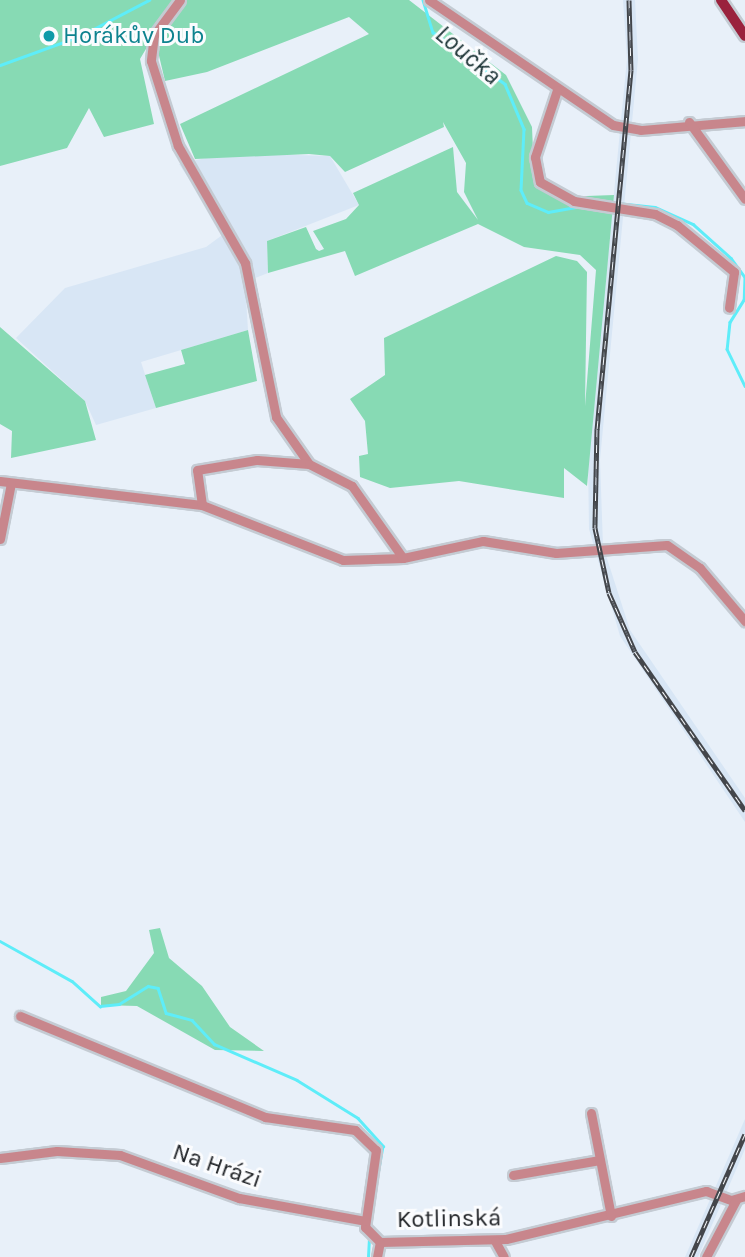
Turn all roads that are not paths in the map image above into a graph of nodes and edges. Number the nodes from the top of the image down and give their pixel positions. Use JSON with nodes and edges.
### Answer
{"nodes":[{"id":1,"x":180,"y":0,"type":"edge"},
{"id":2,"x":429,"y":0,"type":"edge"},
{"id":3,"x":721,"y":0,"type":"edge"},
{"id":4,"x":745,"y":36,"type":"edge"},
{"id":5,"x":557,"y":90,"type":"junction"},
{"id":6,"x":745,"y":121,"type":"edge"},
{"id":7,"x":689,"y":122,"type":"junction"},
{"id":8,"x":745,"y":199,"type":"edge"},
{"id":9,"x":729,"y":309,"type":"dead end"},
{"id":10,"x":309,"y":464,"type":"junction"},
{"id":11,"x":0,"y":481,"type":"edge"},
{"id":12,"x":11,"y":483,"type":"junction"},
{"id":13,"x":202,"y":505,"type":"junction"},
{"id":14,"x":0,"y":539,"type":"edge"},
{"id":15,"x":403,"y":558,"type":"junction"},
{"id":16,"x":745,"y":621,"type":"edge"},
{"id":17,"x":20,"y":1016,"type":"dead end"},
{"id":18,"x":591,"y":1113,"type":"dead end"},
{"id":19,"x":0,"y":1158,"type":"edge"},
{"id":20,"x":600,"y":1160,"type":"junction"},
{"id":21,"x":513,"y":1175,"type":"dead end"},
{"id":22,"x":740,"y":1198,"type":"edge"},
{"id":23,"x":611,"y":1216,"type":"junction"},
{"id":24,"x":365,"y":1221,"type":"junction"},
{"id":25,"x":495,"y":1241,"type":"junction"},
{"id":26,"x":380,"y":1242,"type":"junction"},
{"id":27,"x":377,"y":1257,"type":"edge"},
{"id":28,"x":504,"y":1257,"type":"edge"},
{"id":29,"x":706,"y":1257,"type":"edge"}],
"edges":[{"from":1,"to":10,"type":"street"},
{"from":2,"to":5,"type":"street"},
{"from":3,"to":4,"type":"main road"},
{"from":5,"to":7,"type":"street"},
{"from":5,"to":9,"type":"street"},
{"from":6,"to":7,"type":"street"},
{"from":7,"to":8,"type":"street"},
{"from":10,"to":13,"type":"street"},
{"from":10,"to":15,"type":"street"},
{"from":11,"to":12,"type":"street"},
{"from":12,"to":13,"type":"street"},
{"from":12,"to":14,"type":"street"},
{"from":13,"to":15,"type":"street"},
{"from":15,"to":16,"type":"street"},
{"from":17,"to":24,"type":"street","name":"Kotlinská"},
{"from":18,"to":20,"type":"street"},
{"from":19,"to":24,"type":"street","name":"Na Hrázi"},
{"from":20,"to":21,"type":"street"},
{"from":20,"to":23,"type":"street"},
{"from":22,"to":23,"type":"street","name":"Kotlinská"},
{"from":22,"to":29,"type":"street"},
{"from":23,"to":25,"type":"street","name":"Kotlinská"},
{"from":24,"to":26,"type":"street","name":"Kotlinská"},
{"from":25,"to":26,"type":"street","name":"Kotlinská"},
{"from":25,"to":28,"type":"street"},
{"from":26,"to":27,"type":"street"}]}
